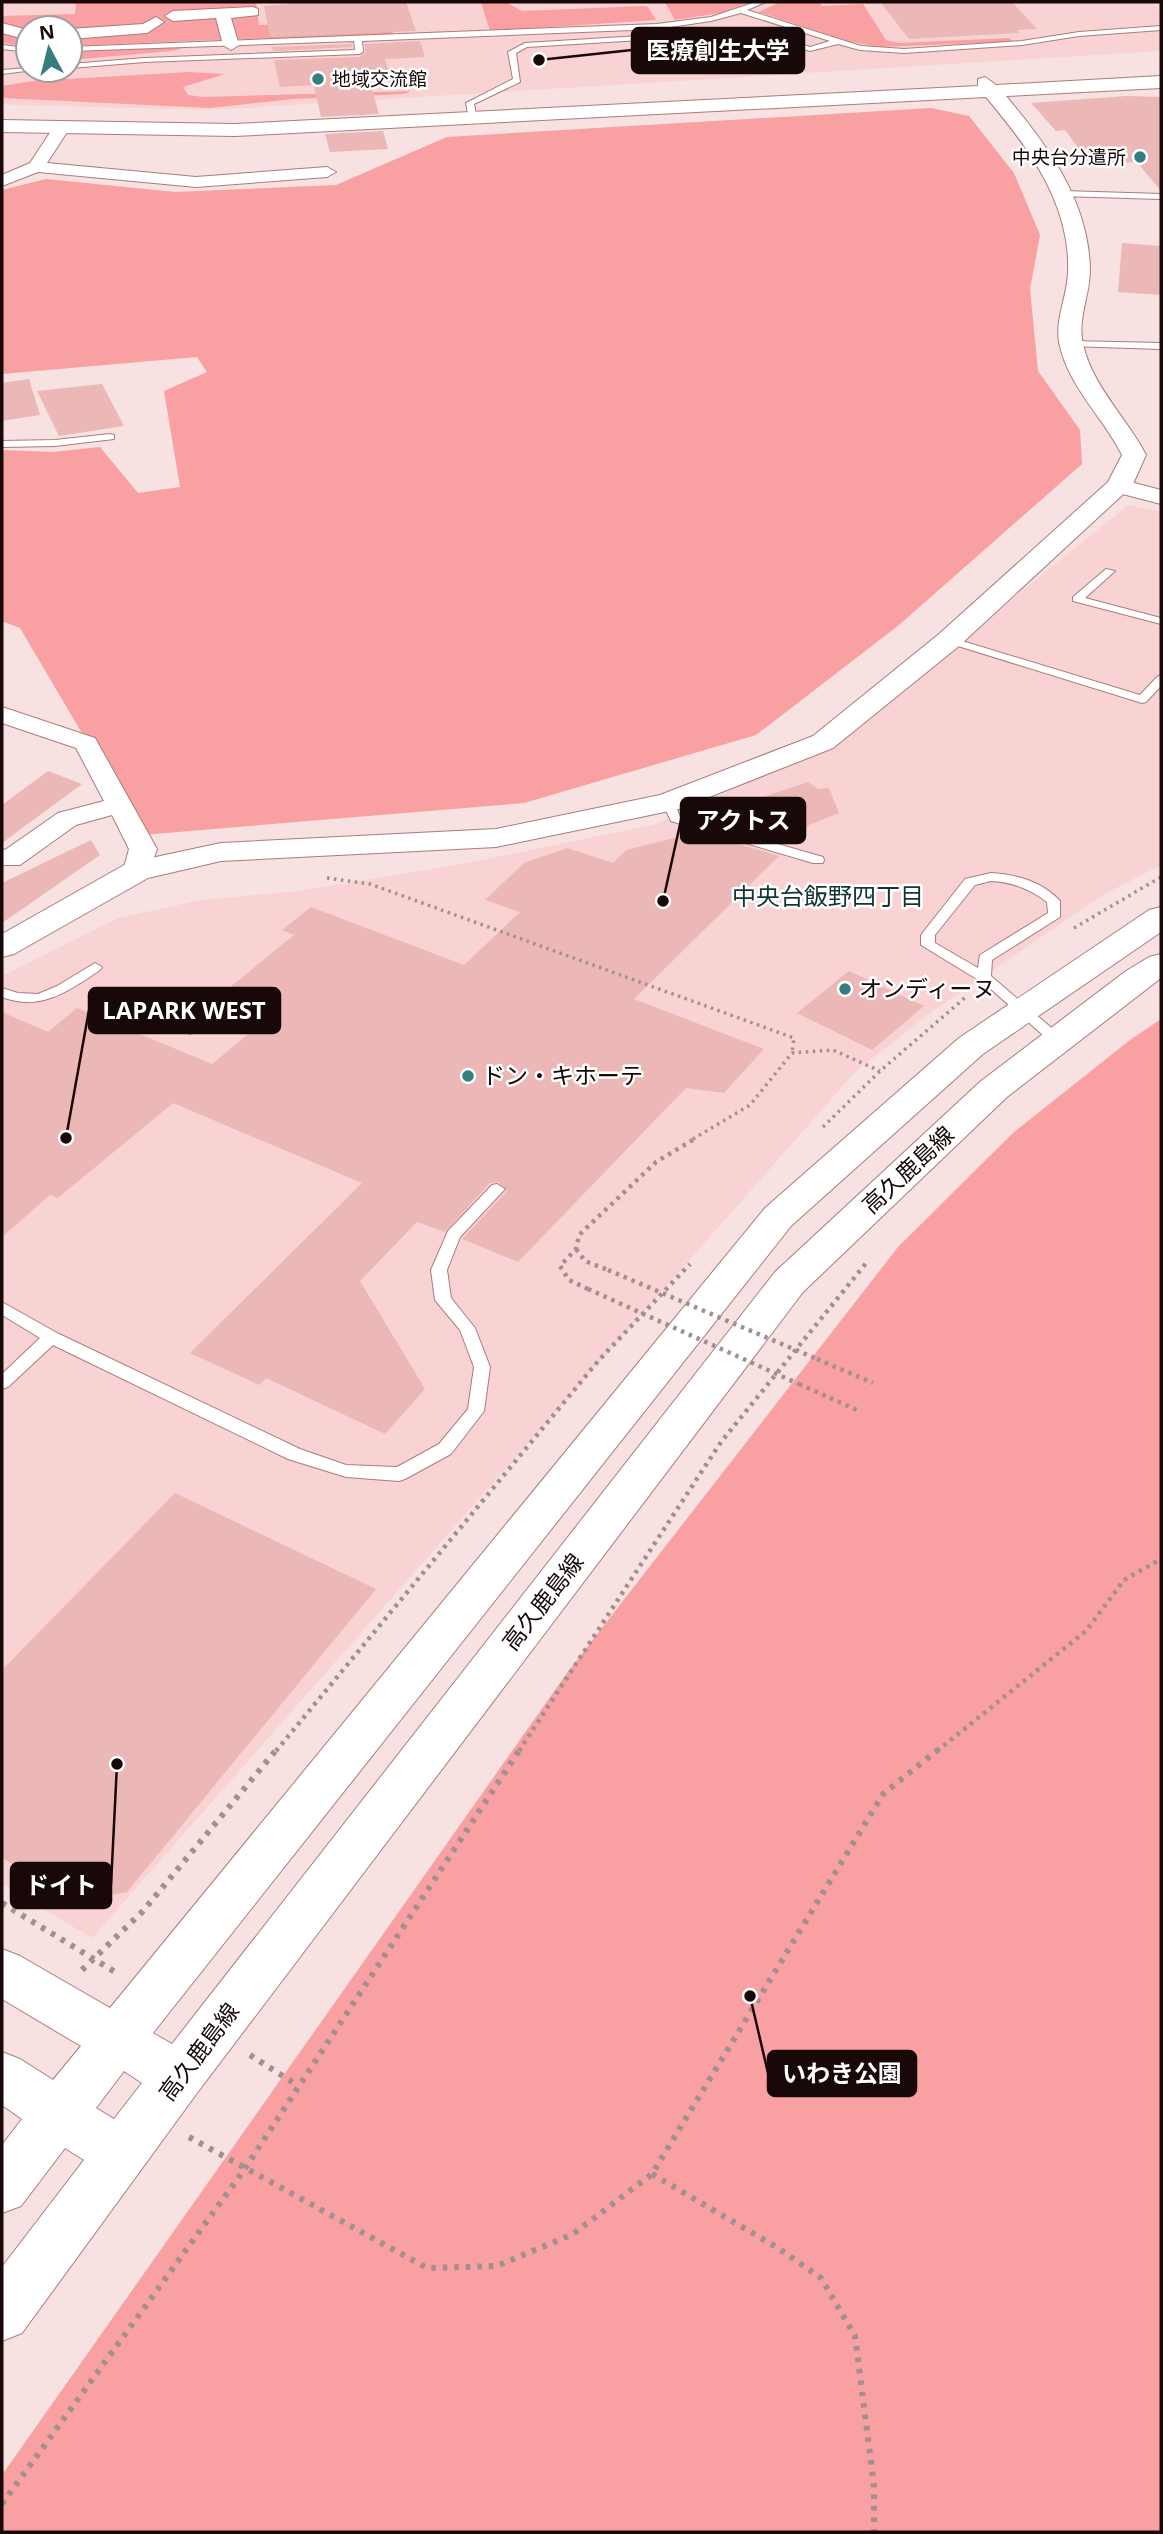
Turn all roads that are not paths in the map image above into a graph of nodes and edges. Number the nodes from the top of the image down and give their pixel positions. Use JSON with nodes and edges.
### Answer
{"nodes":[{"id":1,"x":762,"y":2,"type":"edge"},
{"id":2,"x":742,"y":11,"type":"junction"},
{"id":3,"x":253,"y":12,"type":"dead end"},
{"id":4,"x":222,"y":14,"type":"junction"},
{"id":5,"x":1161,"y":28,"type":"edge"},
{"id":6,"x":580,"y":29,"type":"junction"},
{"id":7,"x":84,"y":33,"type":"edge"},
{"id":8,"x":358,"y":41,"type":"junction"},
{"id":9,"x":586,"y":41,"type":"junction"},
{"id":10,"x":839,"y":41,"type":"junction"},
{"id":11,"x":231,"y":43,"type":"junction"},
{"id":12,"x":84,"y":48,"type":"edge"},
{"id":13,"x":84,"y":65,"type":"edge"},
{"id":14,"x":1161,"y":74,"type":"edge"},
{"id":15,"x":1161,"y":82,"type":"edge"},
{"id":16,"x":989,"y":87,"type":"junction"},
{"id":17,"x":472,"y":114,"type":"junction"},
{"id":18,"x":2,"y":116,"type":"edge"},
{"id":19,"x":2,"y":126,"type":"edge"},
{"id":20,"x":61,"y":129,"type":"junction"},
{"id":21,"x":36,"y":167,"type":"junction"},
{"id":22,"x":327,"y":172,"type":"dead end"},
{"id":23,"x":2,"y":181,"type":"edge"},
{"id":24,"x":1064,"y":194,"type":"junction"},
{"id":25,"x":1161,"y":197,"type":"edge"},
{"id":26,"x":1070,"y":344,"type":"junction"},
{"id":27,"x":1161,"y":346,"type":"edge"},
{"id":28,"x":110,"y":437,"type":"dead end"},
{"id":29,"x":2,"y":444,"type":"edge"},
{"id":30,"x":1119,"y":485,"type":"junction"},
{"id":31,"x":1161,"y":497,"type":"edge"},
{"id":32,"x":1111,"y":571,"type":"dead end"},
{"id":33,"x":1161,"y":621,"type":"edge"},
{"id":34,"x":949,"y":640,"type":"junction"},
{"id":35,"x":1161,"y":679,"type":"edge"},
{"id":36,"x":2,"y":715,"type":"edge"},
{"id":37,"x":30,"y":725,"type":"junction"},
{"id":38,"x":2,"y":745,"type":"edge"},
{"id":39,"x":668,"y":803,"type":"junction"},
{"id":40,"x":120,"y":805,"type":"junction"},
{"id":41,"x":2,"y":857,"type":"edge"},
{"id":42,"x":818,"y":860,"type":"dead end"},
{"id":43,"x":137,"y":871,"type":"junction"},
{"id":44,"x":1161,"y":917,"type":"edge"},
{"id":45,"x":2,"y":947,"type":"edge"},
{"id":46,"x":1161,"y":964,"type":"edge"},
{"id":47,"x":95,"y":967,"type":"dead end"},
{"id":48,"x":984,"y":977,"type":"junction"},
{"id":49,"x":2,"y":992,"type":"edge"},
{"id":50,"x":1023,"y":1011,"type":"junction"},
{"id":51,"x":1057,"y":1041,"type":"junction"},
{"id":52,"x":497,"y":1189,"type":"dead end"},
{"id":53,"x":2,"y":1308,"type":"edge"},
{"id":54,"x":51,"y":1337,"type":"junction"},
{"id":55,"x":2,"y":1383,"type":"edge"},
{"id":56,"x":2,"y":1972,"type":"edge"},
{"id":57,"x":117,"y":2039,"type":"junction"},
{"id":58,"x":2,"y":2076,"type":"edge"},
{"id":59,"x":59,"y":2113,"type":"junction"},
{"id":60,"x":151,"y":2115,"type":"junction"},
{"id":61,"x":2,"y":2187,"type":"edge"},
{"id":62,"x":2,"y":2313,"type":"edge"}],
"edges":[{"from":1,"to":2,"type":"lane"},
{"from":2,"to":6,"type":"lane"},
{"from":2,"to":10,"type":"lane"},
{"from":3,"to":4,"type":"street"},
{"from":4,"to":7,"type":"street"},
{"from":4,"to":11,"type":"street"},
{"from":5,"to":10,"type":"lane"},
{"from":6,"to":8,"type":"lane"},
{"from":6,"to":9,"type":"lane"},
{"from":8,"to":11,"type":"lane"},
{"from":8,"to":13,"type":"lane"},
{"from":9,"to":10,"type":"lane"},
{"from":9,"to":17,"type":"lane"},
{"from":11,"to":12,"type":"lane"},
{"from":14,"to":16,"type":"street"},
{"from":15,"to":16,"type":"street"},
{"from":16,"to":17,"type":"street"},
{"from":16,"to":24,"type":"street"},
{"from":17,"to":18,"type":"street"},
{"from":17,"to":20,"type":"street"},
{"from":19,"to":20,"type":"street"},
{"from":20,"to":21,"type":"street"},
{"from":21,"to":22,"type":"street"},
{"from":21,"to":23,"type":"street"},
{"from":24,"to":25,"type":"lane"},
{"from":24,"to":26,"type":"street"},
{"from":26,"to":27,"type":"lane"},
{"from":26,"to":30,"type":"street"},
{"from":28,"to":29,"type":"lane"},
{"from":30,"to":31,"type":"street"},
{"from":30,"to":34,"type":"street"},
{"from":32,"to":33,"type":"lane"},
{"from":34,"to":35,"type":"lane"},
{"from":34,"to":39,"type":"street"},
{"from":36,"to":37,"type":"street"},
{"from":37,"to":38,"type":"street"},
{"from":37,"to":40,"type":"street"},
{"from":39,"to":42,"type":"lane"},
{"from":39,"to":43,"type":"street"},
{"from":40,"to":41,"type":"street"},
{"from":40,"to":43,"type":"street"},
{"from":43,"to":45,"type":"street"},
{"from":44,"to":50,"type":"street"},
{"from":46,"to":51,"type":"street","name":"高久鹿島線"},
{"from":47,"to":49,"type":"lane"},
{"from":48,"to":48,"type":"lane"},
{"from":48,"to":50,"type":"lane"},
{"from":50,"to":51,"type":"lane"},
{"from":50,"to":57,"type":"street"},
{"from":51,"to":60,"type":"street","name":"高久鹿島線"},
{"from":52,"to":54,"type":"lane"},
{"from":53,"to":54,"type":"lane"},
{"from":54,"to":55,"type":"lane"},
{"from":56,"to":57,"type":"street"},
{"from":57,"to":59,"type":"street"},
{"from":57,"to":60,"type":"street"},
{"from":58,"to":59,"type":"street"},
{"from":59,"to":60,"type":"street"},
{"from":59,"to":61,"type":"street"},
{"from":60,"to":62,"type":"street","name":"高久鹿島線"}]}
